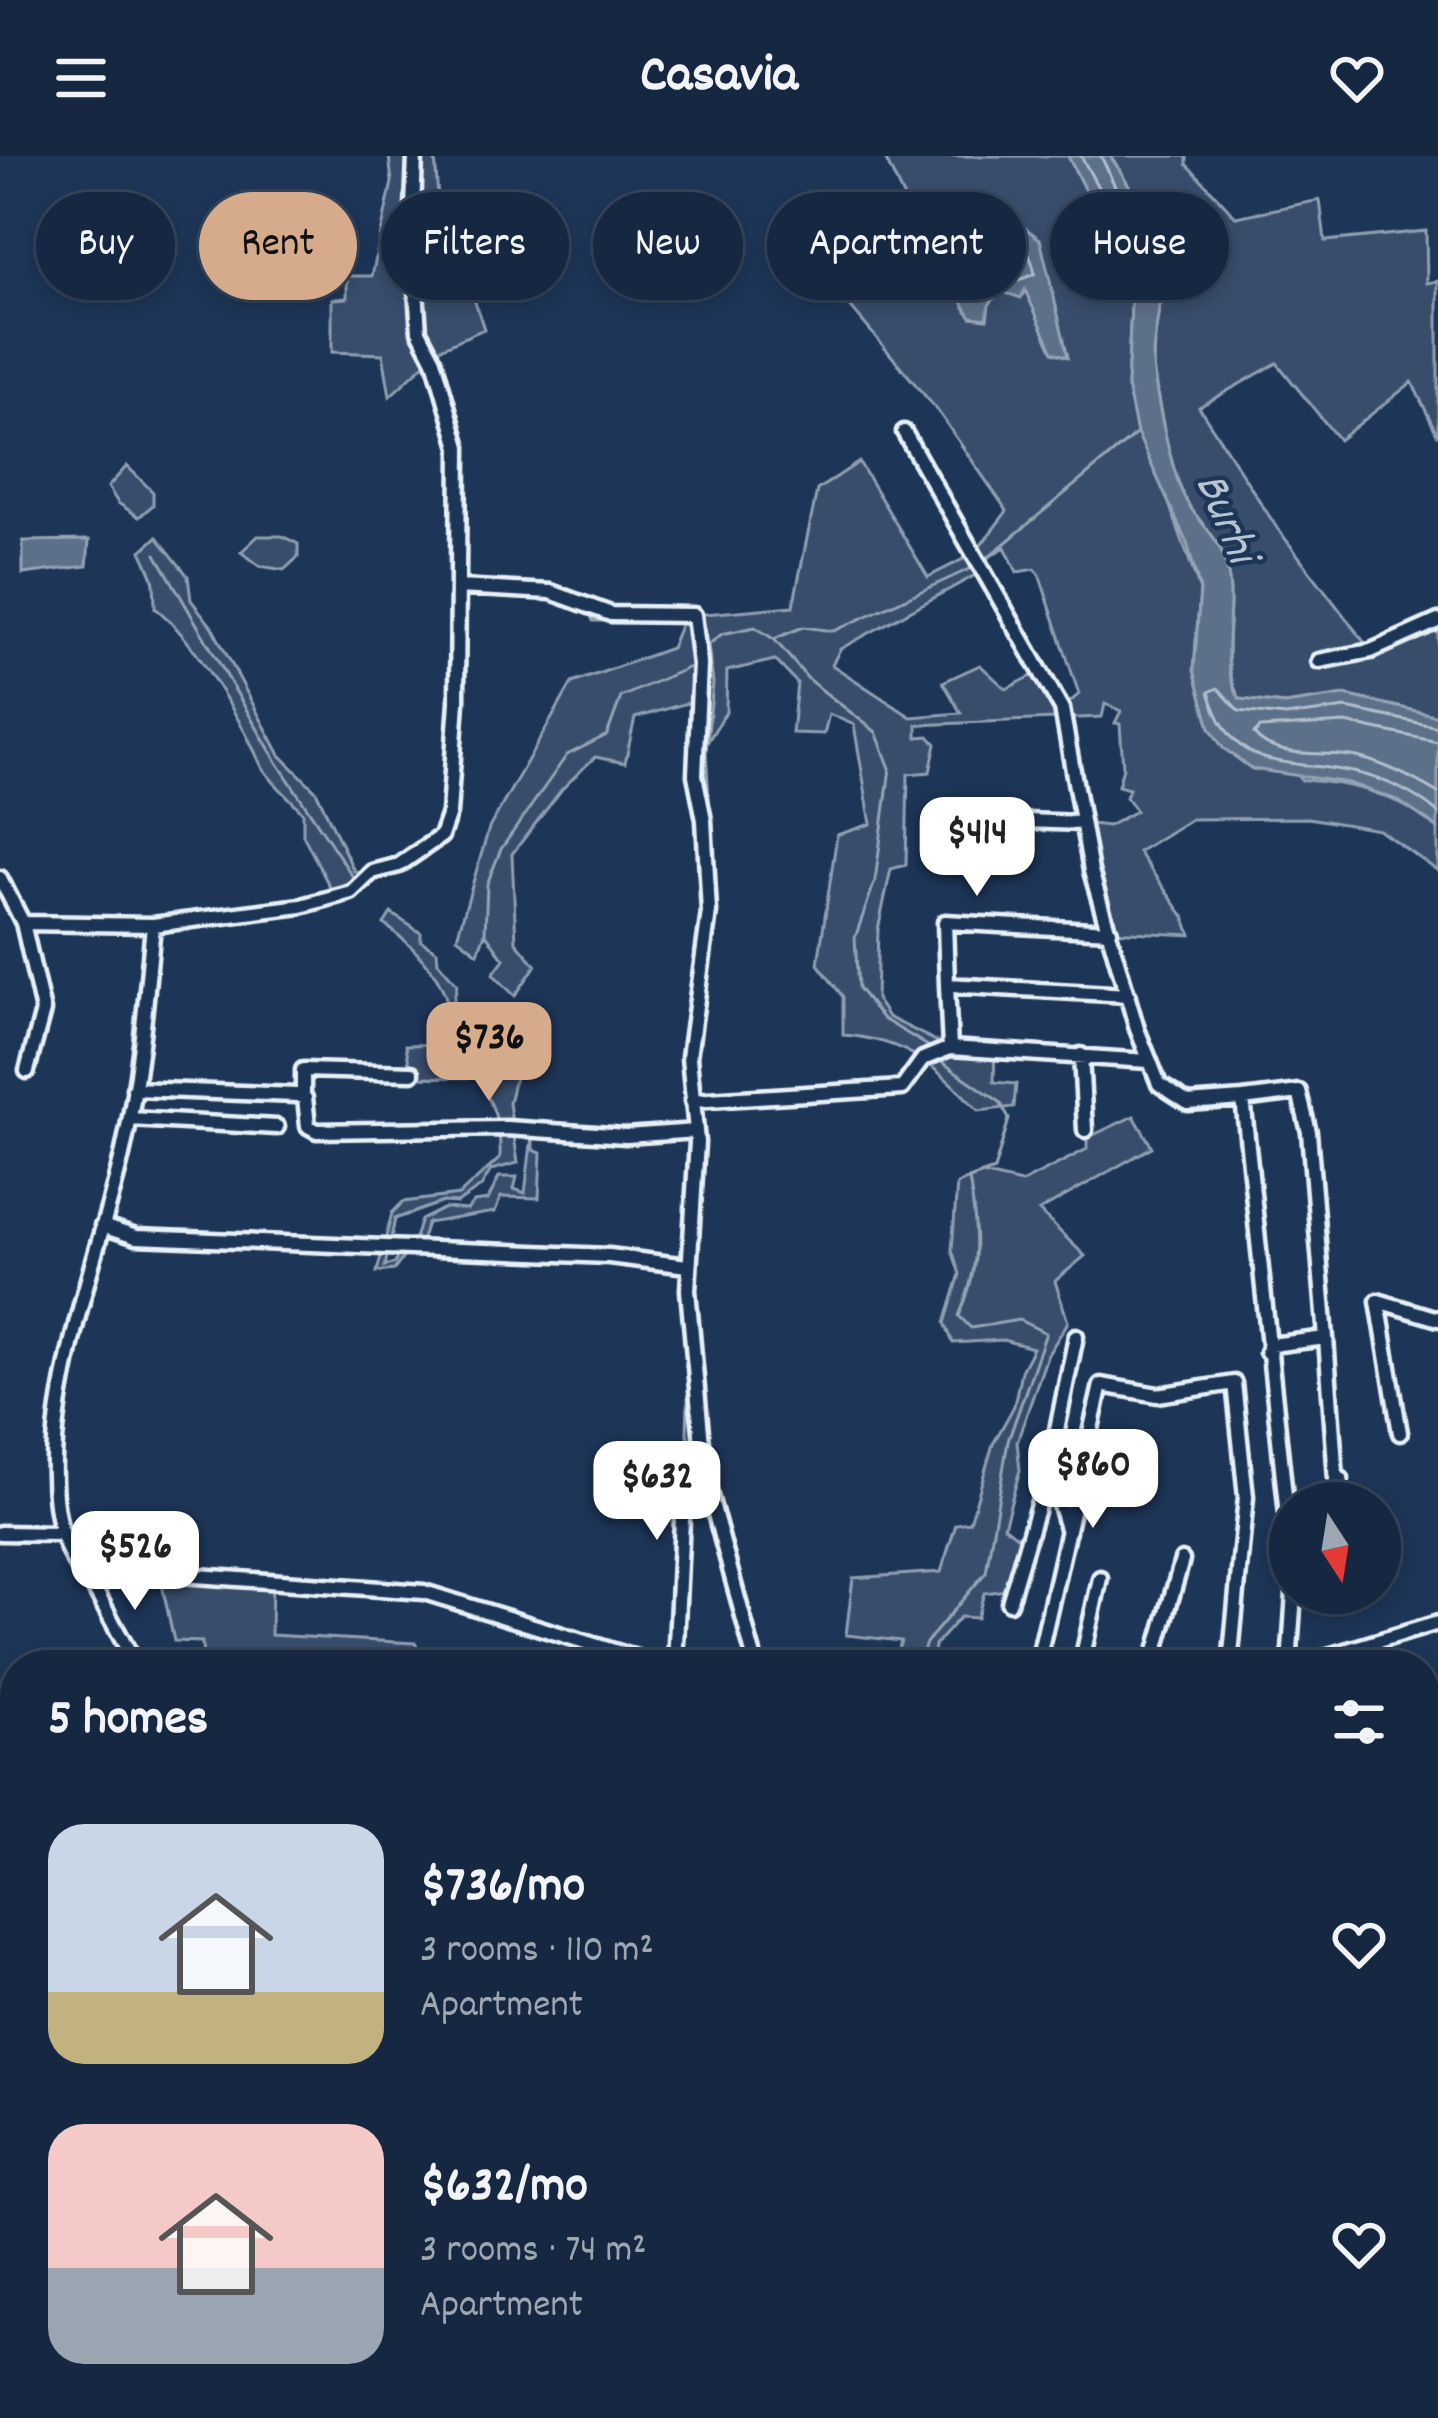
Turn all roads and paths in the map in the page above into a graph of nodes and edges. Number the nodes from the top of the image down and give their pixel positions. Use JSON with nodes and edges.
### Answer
{"nodes":[{"id":1,"x":415,"y":156,"type":"edge"},
{"id":2,"x":904,"y":432,"type":"dead end"},
{"id":3,"x":459,"y":587,"type":"junction"},
{"id":4,"x":1438,"y":621,"type":"edge"},
{"id":5,"x":1319,"y":661,"type":"dead end"},
{"id":6,"x":935,"y":818,"type":"dead end"},
{"id":7,"x":1082,"y":823,"type":"junction"},
{"id":8,"x":0,"y":878,"type":"edge"},
{"id":9,"x":23,"y":923,"type":"junction"},
{"id":10,"x":152,"y":925,"type":"junction"},
{"id":11,"x":1110,"y":931,"type":"junction"},
{"id":12,"x":947,"y":985,"type":"junction"},
{"id":13,"x":1128,"y":994,"type":"junction"},
{"id":14,"x":950,"y":1048,"type":"junction"},
{"id":15,"x":1081,"y":1055,"type":"junction"},
{"id":16,"x":1148,"y":1061,"type":"junction"},
{"id":17,"x":27,"y":1071,"type":"dead end"},
{"id":18,"x":412,"y":1073,"type":"dead end"},
{"id":19,"x":134,"y":1089,"type":"junction"},
{"id":20,"x":297,"y":1095,"type":"junction"},
{"id":21,"x":1243,"y":1100,"type":"junction"},
{"id":22,"x":692,"y":1101,"type":"junction"},
{"id":23,"x":130,"y":1119,"type":"junction"},
{"id":24,"x":277,"y":1127,"type":"dead end"},
{"id":25,"x":1085,"y":1130,"type":"dead end"},
{"id":26,"x":695,"y":1131,"type":"junction"},
{"id":27,"x":101,"y":1226,"type":"junction"},
{"id":28,"x":687,"y":1266,"type":"junction"},
{"id":29,"x":1438,"y":1319,"type":"edge"},
{"id":30,"x":1076,"y":1336,"type":"dead end"},
{"id":31,"x":1326,"y":1338,"type":"junction"},
{"id":32,"x":1266,"y":1353,"type":"junction"},
{"id":33,"x":1400,"y":1433,"type":"dead end"},
{"id":34,"x":1048,"y":1469,"type":"junction"},
{"id":35,"x":705,"y":1477,"type":"junction"},
{"id":36,"x":1282,"y":1482,"type":"edge"},
{"id":37,"x":1340,"y":1482,"type":"edge"},
{"id":38,"x":0,"y":1533,"type":"edge"},
{"id":39,"x":59,"y":1534,"type":"junction"},
{"id":40,"x":1068,"y":1534,"type":"junction"},
{"id":41,"x":1182,"y":1560,"type":"dead end"},
{"id":42,"x":1100,"y":1578,"type":"dead end"},
{"id":43,"x":92,"y":1584,"type":"junction"},
{"id":44,"x":1009,"y":1603,"type":"dead end"},
{"id":45,"x":1294,"y":1614,"type":"edge"},
{"id":46,"x":1438,"y":1623,"type":"edge"},
{"id":47,"x":128,"y":1650,"type":"edge"},
{"id":48,"x":610,"y":1650,"type":"edge"},
{"id":49,"x":676,"y":1650,"type":"edge"},
{"id":50,"x":752,"y":1650,"type":"edge"},
{"id":51,"x":1041,"y":1650,"type":"edge"},
{"id":52,"x":1084,"y":1650,"type":"edge"},
{"id":53,"x":1156,"y":1650,"type":"edge"},
{"id":54,"x":1231,"y":1650,"type":"edge"},
{"id":55,"x":1294,"y":1650,"type":"edge"},
{"id":56,"x":1345,"y":1650,"type":"edge"}],
"edges":[{"from":1,"to":3,"type":"street"},
{"from":2,"to":7,"type":"street"},
{"from":3,"to":10,"type":"street"},
{"from":3,"to":22,"type":"street"},
{"from":4,"to":5,"type":"street"},
{"from":6,"to":7,"type":"street"},
{"from":7,"to":11,"type":"street"},
{"from":8,"to":9,"type":"street"},
{"from":9,"to":10,"type":"street"},
{"from":9,"to":17,"type":"street"},
{"from":10,"to":19,"type":"street"},
{"from":11,"to":12,"type":"street"},
{"from":11,"to":13,"type":"street"},
{"from":12,"to":13,"type":"street"},
{"from":12,"to":14,"type":"street"},
{"from":13,"to":16,"type":"street"},
{"from":14,"to":15,"type":"street"},
{"from":14,"to":22,"type":"street"},
{"from":15,"to":16,"type":"street"},
{"from":15,"to":25,"type":"street"},
{"from":16,"to":21,"type":"street"},
{"from":18,"to":20,"type":"street"},
{"from":19,"to":20,"type":"street"},
{"from":19,"to":23,"type":"street"},
{"from":20,"to":26,"type":"street"},
{"from":21,"to":31,"type":"street"},
{"from":21,"to":32,"type":"street"},
{"from":22,"to":26,"type":"street"},
{"from":23,"to":24,"type":"street"},
{"from":23,"to":27,"type":"street"},
{"from":26,"to":28,"type":"street"},
{"from":27,"to":28,"type":"street"},
{"from":27,"to":39,"type":"street"},
{"from":28,"to":35,"type":"street"},
{"from":29,"to":33,"type":"street"},
{"from":30,"to":34,"type":"street"},
{"from":31,"to":32,"type":"street"},
{"from":31,"to":37,"type":"street"},
{"from":32,"to":36,"type":"street"},
{"from":34,"to":40,"type":"street"},
{"from":34,"to":44,"type":"street"},
{"from":35,"to":49,"type":"street"},
{"from":35,"to":50,"type":"street"},
{"from":38,"to":39,"type":"street"},
{"from":39,"to":43,"type":"street"},
{"from":40,"to":51,"type":"street"},
{"from":40,"to":54,"type":"street"},
{"from":41,"to":53,"type":"street"},
{"from":42,"to":52,"type":"street"},
{"from":43,"to":47,"type":"street"},
{"from":43,"to":48,"type":"street"},
{"from":45,"to":55,"type":"street"},
{"from":46,"to":56,"type":"street"}]}
